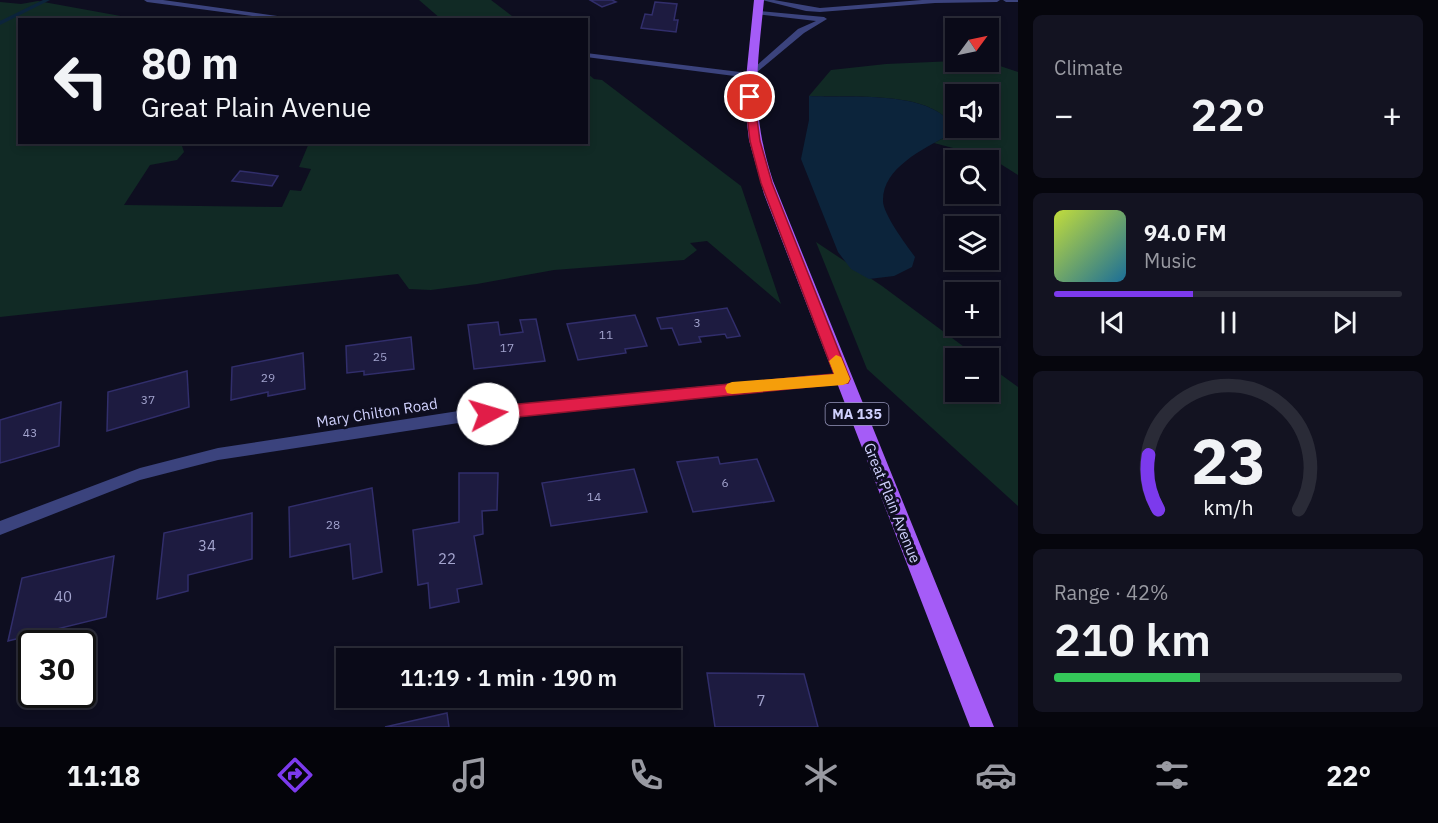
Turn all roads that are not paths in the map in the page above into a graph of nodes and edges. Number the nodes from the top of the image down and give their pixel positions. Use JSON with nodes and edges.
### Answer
{"nodes":[{"id":1,"x":147,"y":0,"type":"edge"},
{"id":2,"x":759,"y":0,"type":"edge"},
{"id":3,"x":765,"y":0,"type":"edge"},
{"id":4,"x":997,"y":0,"type":"edge"},
{"id":5,"x":1006,"y":0,"type":"edge"},
{"id":6,"x":1018,"y":0,"type":"edge"},
{"id":7,"x":845,"y":9,"type":"junction"},
{"id":8,"x":758,"y":13,"type":"junction"},
{"id":9,"x":287,"y":18,"type":"edge"},
{"id":10,"x":824,"y":19,"type":"junction"},
{"id":11,"x":588,"y":56,"type":"edge"},
{"id":12,"x":750,"y":76,"type":"junction"},
{"id":13,"x":843,"y":379,"type":"junction"},
{"id":14,"x":0,"y":528,"type":"edge"},
{"id":15,"x":982,"y":727,"type":"edge"}],
"edges":[{"from":1,"to":9,"type":"street"},
{"from":2,"to":8,"type":"main road","name":"Great Plain Avenue","number":"MA 135"},
{"from":3,"to":7,"type":"street"},
{"from":4,"to":7,"type":"street"},
{"from":5,"to":6,"type":"street"},
{"from":7,"to":10,"type":"street"},
{"from":8,"to":10,"type":"street"},
{"from":8,"to":12,"type":"main road","name":"Great Plain Avenue","number":"MA 135"},
{"from":10,"to":12,"type":"street"},
{"from":11,"to":12,"type":"street"},
{"from":12,"to":13,"type":"main road","name":"Great Plain Avenue","number":"MA 135"},
{"from":13,"to":14,"type":"street","name":"Mary Chilton Road"},
{"from":13,"to":15,"type":"main road","name":"Great Plain Avenue","number":"MA 135"}]}
